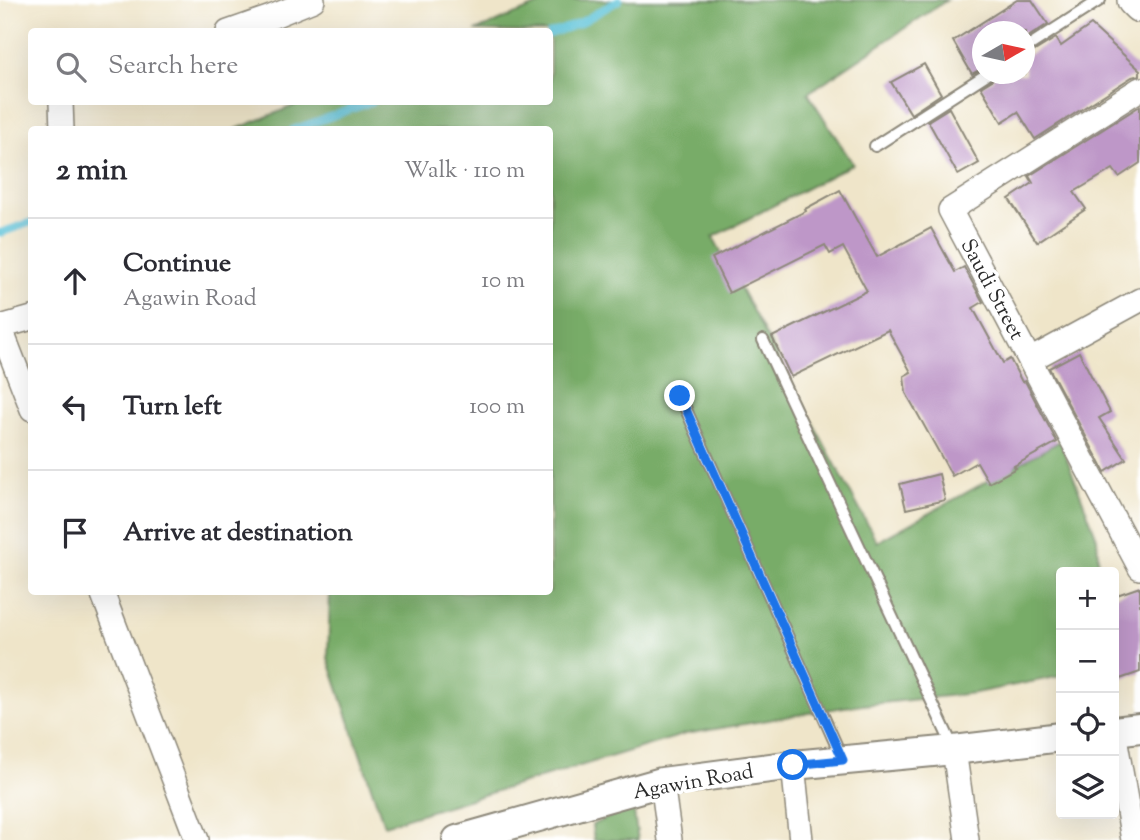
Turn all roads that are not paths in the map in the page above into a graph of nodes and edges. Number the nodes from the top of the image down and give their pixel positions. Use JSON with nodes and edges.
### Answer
{"nodes":[{"id":1,"x":313,"y":0,"type":"edge"},
{"id":2,"x":1100,"y":0,"type":"edge"},
{"id":3,"x":1135,"y":0,"type":"edge"},
{"id":4,"x":1140,"y":5,"type":"edge"},
{"id":5,"x":239,"y":28,"type":"edge"},
{"id":6,"x":1035,"y":42,"type":"edge"},
{"id":7,"x":972,"y":84,"type":"edge"},
{"id":8,"x":1140,"y":89,"type":"edge"},
{"id":9,"x":61,"y":105,"type":"edge"},
{"id":10,"x":62,"y":126,"type":"edge"},
{"id":11,"x":875,"y":146,"type":"dead end"},
{"id":12,"x":1140,"y":300,"type":"edge"},
{"id":13,"x":28,"y":319,"type":"edge"},
{"id":14,"x":0,"y":327,"type":"edge"},
{"id":15,"x":763,"y":340,"type":"dead end"},
{"id":16,"x":1030,"y":360,"type":"junction"},
{"id":17,"x":680,"y":396,"type":"dead end"},
{"id":18,"x":28,"y":399,"type":"edge"},
{"id":19,"x":1140,"y":568,"type":"edge"},
{"id":20,"x":103,"y":595,"type":"edge"},
{"id":21,"x":1140,"y":728,"type":"edge"},
{"id":22,"x":1119,"y":730,"type":"edge"},
{"id":23,"x":1056,"y":738,"type":"edge"},
{"id":24,"x":954,"y":750,"type":"junction"},
{"id":25,"x":1118,"y":756,"type":"edge"},
{"id":26,"x":843,"y":760,"type":"junction"},
{"id":27,"x":793,"y":765,"type":"junction"},
{"id":28,"x":662,"y":782,"type":"junction"},
{"id":29,"x":197,"y":840,"type":"edge"},
{"id":30,"x":457,"y":840,"type":"edge"},
{"id":31,"x":670,"y":840,"type":"edge"},
{"id":32,"x":801,"y":840,"type":"edge"},
{"id":33,"x":967,"y":840,"type":"edge"},
{"id":34,"x":1133,"y":840,"type":"edge"}],
"edges":[{"from":1,"to":5,"type":"street"},
{"from":2,"to":6,"type":"lane"},
{"from":3,"to":4,"type":"main road"},
{"from":7,"to":11,"type":"lane"},
{"from":8,"to":16,"type":"street","name":"Saudi Street"},
{"from":9,"to":10,"type":"street"},
{"from":12,"to":16,"type":"street"},
{"from":13,"to":14,"type":"street"},
{"from":14,"to":18,"type":"street"},
{"from":15,"to":24,"type":"lane"},
{"from":16,"to":19,"type":"street","name":"Saudi Street"},
{"from":17,"to":26,"type":"lane"},
{"from":20,"to":29,"type":"street"},
{"from":21,"to":22,"type":"street"},
{"from":23,"to":24,"type":"street","name":"Agawin Road"},
{"from":24,"to":26,"type":"street","name":"Agawin Road"},
{"from":24,"to":33,"type":"street"},
{"from":25,"to":34,"type":"street"},
{"from":26,"to":27,"type":"street","name":"Agawin Road"},
{"from":27,"to":28,"type":"street","name":"Agawin Road"},
{"from":27,"to":32,"type":"street"},
{"from":28,"to":30,"type":"street","name":"Agawin Road"},
{"from":28,"to":31,"type":"street"}]}
